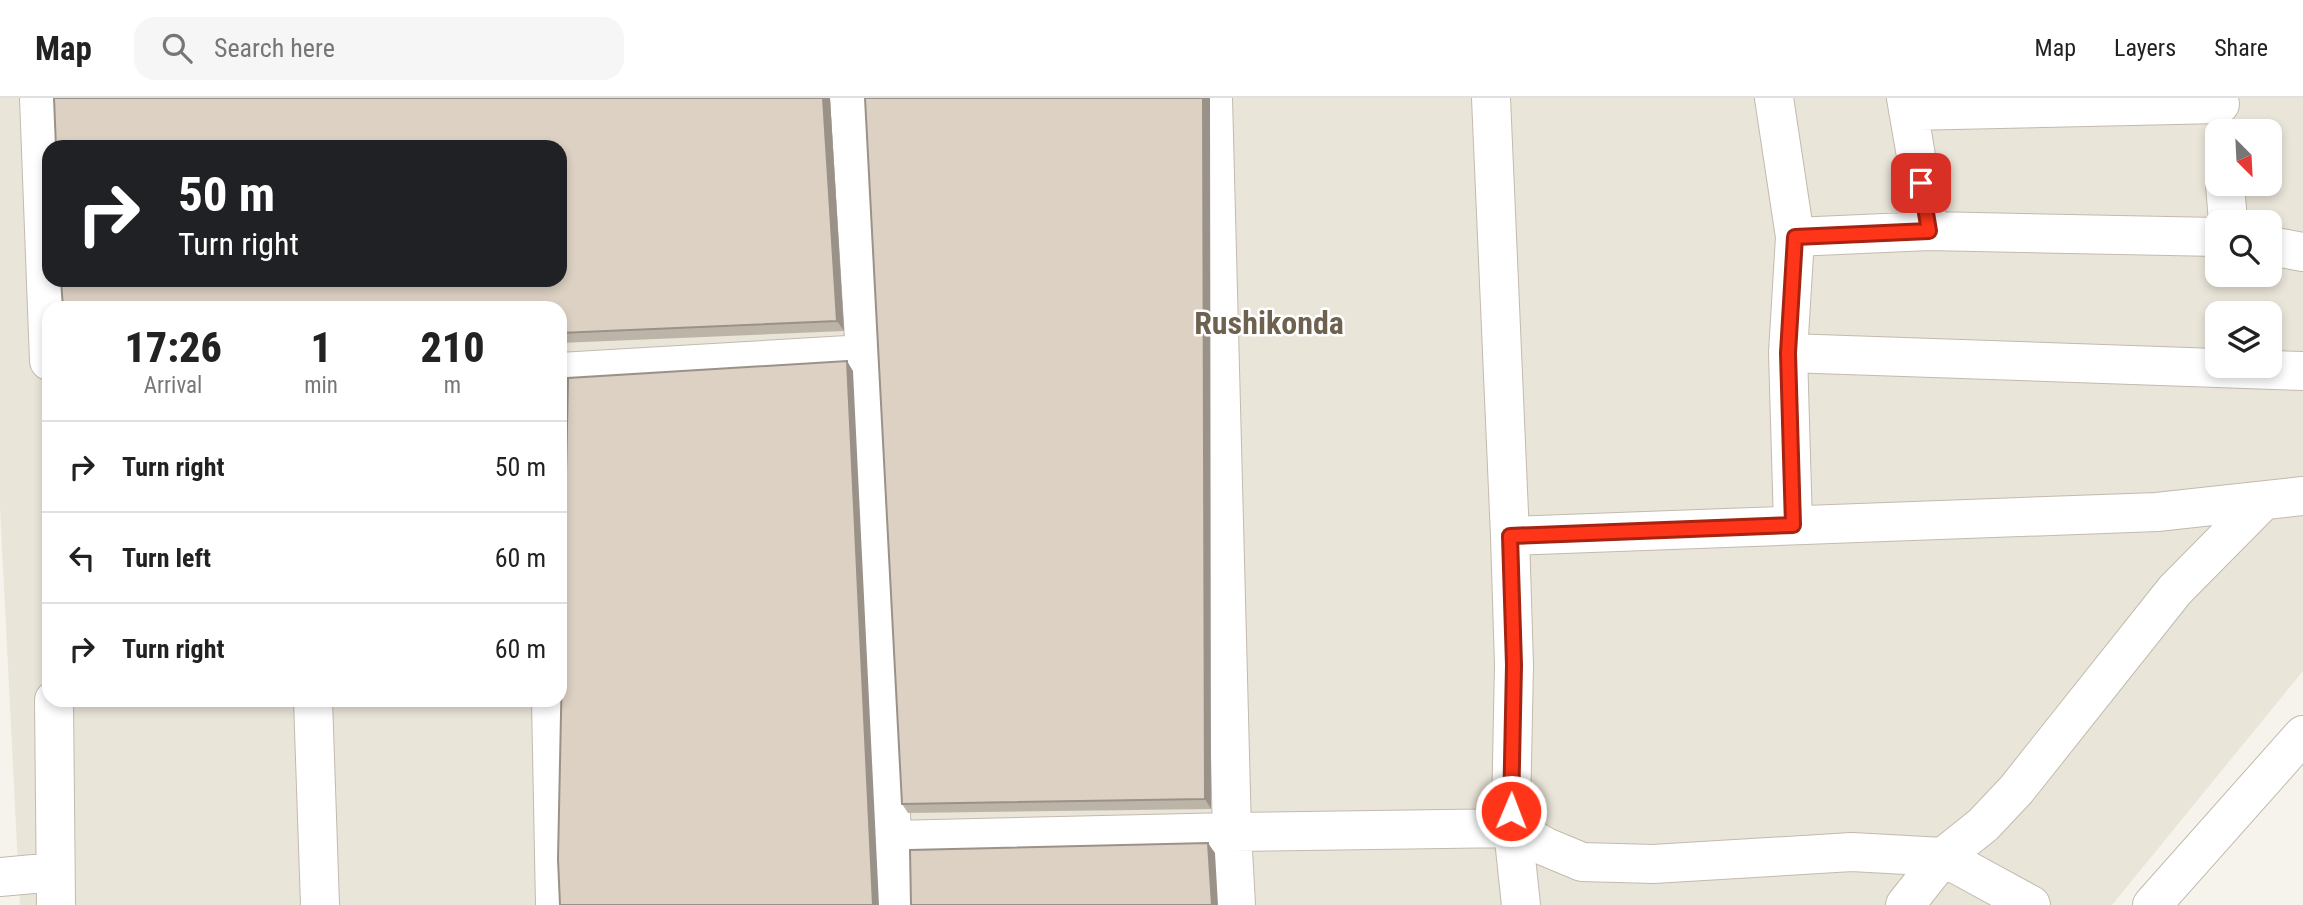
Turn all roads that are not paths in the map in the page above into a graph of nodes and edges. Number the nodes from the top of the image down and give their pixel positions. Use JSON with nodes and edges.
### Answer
{"nodes":[{"id":1,"x":38,"y":98,"type":"edge"},
{"id":2,"x":849,"y":98,"type":"edge"},
{"id":3,"x":1213,"y":98,"type":"edge"},
{"id":4,"x":1491,"y":98,"type":"edge"},
{"id":5,"x":1774,"y":98,"type":"edge"},
{"id":6,"x":1908,"y":105,"type":"edge"},
{"id":7,"x":2220,"y":111,"type":"edge"},
{"id":8,"x":42,"y":194,"type":"edge"},
{"id":9,"x":1929,"y":231,"type":"junction"},
{"id":10,"x":1795,"y":237,"type":"junction"},
{"id":11,"x":2205,"y":237,"type":"edge"},
{"id":12,"x":2282,"y":248,"type":"edge"},
{"id":13,"x":2303,"y":252,"type":"edge"},
{"id":14,"x":1788,"y":353,"type":"junction"},
{"id":15,"x":865,"y":354,"type":"junction"},
{"id":16,"x":567,"y":372,"type":"edge"},
{"id":17,"x":2303,"y":372,"type":"edge"},
{"id":18,"x":2303,"y":496,"type":"edge"},
{"id":19,"x":2263,"y":500,"type":"junction"},
{"id":20,"x":1793,"y":525,"type":"junction"},
{"id":21,"x":1510,"y":536,"type":"junction"},
{"id":22,"x":54,"y":707,"type":"edge"},
{"id":23,"x":313,"y":707,"type":"edge"},
{"id":24,"x":551,"y":707,"type":"edge"},
{"id":25,"x":2303,"y":734,"type":"edge"},
{"id":26,"x":1513,"y":828,"type":"junction"},
{"id":27,"x":1232,"y":832,"type":"junction"},
{"id":28,"x":893,"y":840,"type":"junction"},
{"id":29,"x":1943,"y":857,"type":"junction"},
{"id":30,"x":0,"y":877,"type":"edge"},
{"id":31,"x":56,"y":889,"type":"edge"},
{"id":32,"x":320,"y":905,"type":"edge"},
{"id":33,"x":555,"y":905,"type":"edge"},
{"id":34,"x":896,"y":905,"type":"edge"},
{"id":35,"x":1236,"y":905,"type":"edge"},
{"id":36,"x":1521,"y":905,"type":"edge"},
{"id":37,"x":1905,"y":905,"type":"edge"},
{"id":38,"x":2031,"y":905,"type":"edge"},
{"id":39,"x":2152,"y":905,"type":"edge"}],
"edges":[{"from":1,"to":8,"type":"street"},
{"from":2,"to":15,"type":"street"},
{"from":3,"to":27,"type":"street"},
{"from":4,"to":21,"type":"street"},
{"from":5,"to":10,"type":"street"},
{"from":6,"to":7,"type":"street"},
{"from":6,"to":9,"type":"street"},
{"from":9,"to":10,"type":"street"},
{"from":9,"to":11,"type":"street"},
{"from":10,"to":14,"type":"street"},
{"from":12,"to":13,"type":"street"},
{"from":14,"to":17,"type":"street"},
{"from":14,"to":20,"type":"street"},
{"from":15,"to":16,"type":"street"},
{"from":15,"to":28,"type":"street"},
{"from":18,"to":19,"type":"street"},
{"from":19,"to":20,"type":"street"},
{"from":19,"to":29,"type":"street"},
{"from":20,"to":21,"type":"street"},
{"from":21,"to":26,"type":"street"},
{"from":22,"to":31,"type":"street"},
{"from":23,"to":32,"type":"street"},
{"from":24,"to":33,"type":"street"},
{"from":25,"to":39,"type":"street"},
{"from":26,"to":27,"type":"street"},
{"from":26,"to":29,"type":"street"},
{"from":26,"to":36,"type":"street"},
{"from":27,"to":28,"type":"street"},
{"from":27,"to":35,"type":"street"},
{"from":28,"to":34,"type":"street"},
{"from":29,"to":37,"type":"street"},
{"from":29,"to":38,"type":"street"},
{"from":30,"to":31,"type":"street"}]}
